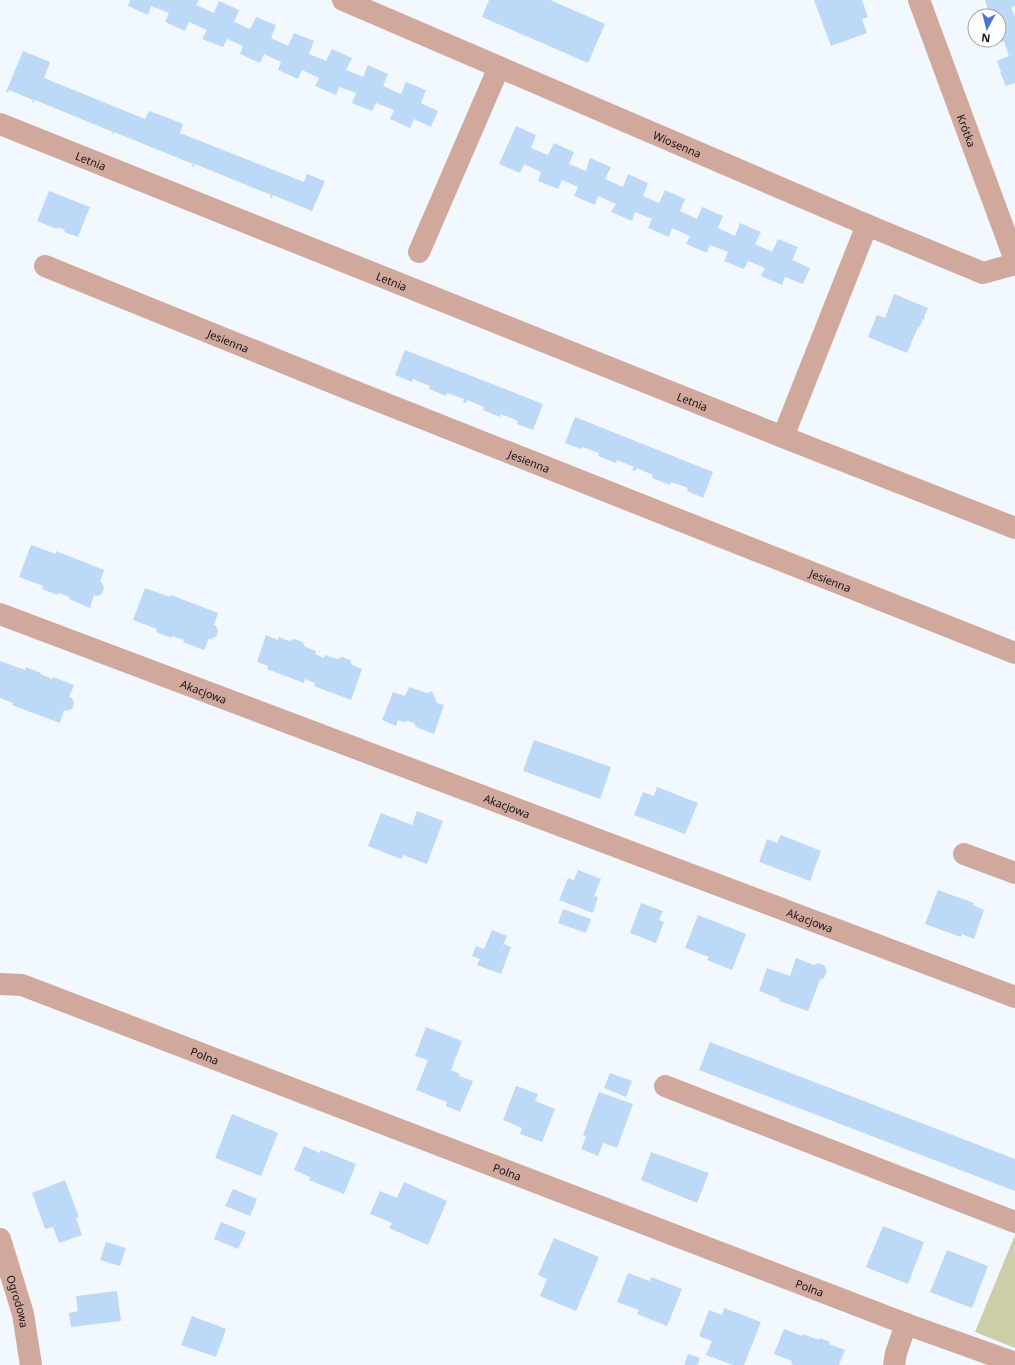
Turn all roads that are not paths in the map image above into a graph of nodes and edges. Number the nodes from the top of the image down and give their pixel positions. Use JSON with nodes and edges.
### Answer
{"nodes":[{"id":1,"x":343,"y":0,"type":"edge"},
{"id":2,"x":920,"y":0,"type":"edge"},
{"id":3,"x":499,"y":67,"type":"junction"},
{"id":4,"x":0,"y":124,"type":"edge"},
{"id":5,"x":867,"y":225,"type":"junction"},
{"id":6,"x":419,"y":252,"type":"dead end"},
{"id":7,"x":1015,"y":260,"type":"edge"},
{"id":8,"x":1015,"y":264,"type":"edge"},
{"id":9,"x":45,"y":266,"type":"dead end"},
{"id":10,"x":783,"y":438,"type":"junction"},
{"id":11,"x":1015,"y":528,"type":"edge"},
{"id":12,"x":0,"y":614,"type":"edge"},
{"id":13,"x":1015,"y":653,"type":"edge"},
{"id":14,"x":964,"y":854,"type":"dead end"},
{"id":15,"x":1015,"y":873,"type":"edge"},
{"id":16,"x":0,"y":984,"type":"edge"},
{"id":17,"x":1015,"y":997,"type":"edge"},
{"id":18,"x":665,"y":1086,"type":"dead end"},
{"id":19,"x":1015,"y":1222,"type":"edge"},
{"id":20,"x":0,"y":1239,"type":"edge"},
{"id":21,"x":906,"y":1324,"type":"junction"},
{"id":22,"x":1015,"y":1363,"type":"edge"},
{"id":23,"x":30,"y":1365,"type":"edge"},
{"id":24,"x":894,"y":1365,"type":"edge"}],
"edges":[{"from":1,"to":3,"type":"street","name":"Wiosenna"},
{"from":2,"to":7,"type":"street","name":"Krótka"},
{"from":3,"to":5,"type":"street","name":"Wiosenna"},
{"from":3,"to":6,"type":"street"},
{"from":4,"to":10,"type":"street","name":"Letnia"},
{"from":5,"to":8,"type":"street","name":"Wiosenna"},
{"from":5,"to":10,"type":"street"},
{"from":9,"to":13,"type":"street","name":"Jesienna"},
{"from":10,"to":11,"type":"street","name":"Letnia"},
{"from":12,"to":17,"type":"street","name":"Akacjowa"},
{"from":14,"to":15,"type":"street"},
{"from":16,"to":21,"type":"street","name":"Polna"},
{"from":18,"to":19,"type":"street"},
{"from":20,"to":23,"type":"street","name":"Ogrodowa"},
{"from":21,"to":22,"type":"street","name":"Polna"},
{"from":21,"to":24,"type":"street"}]}
